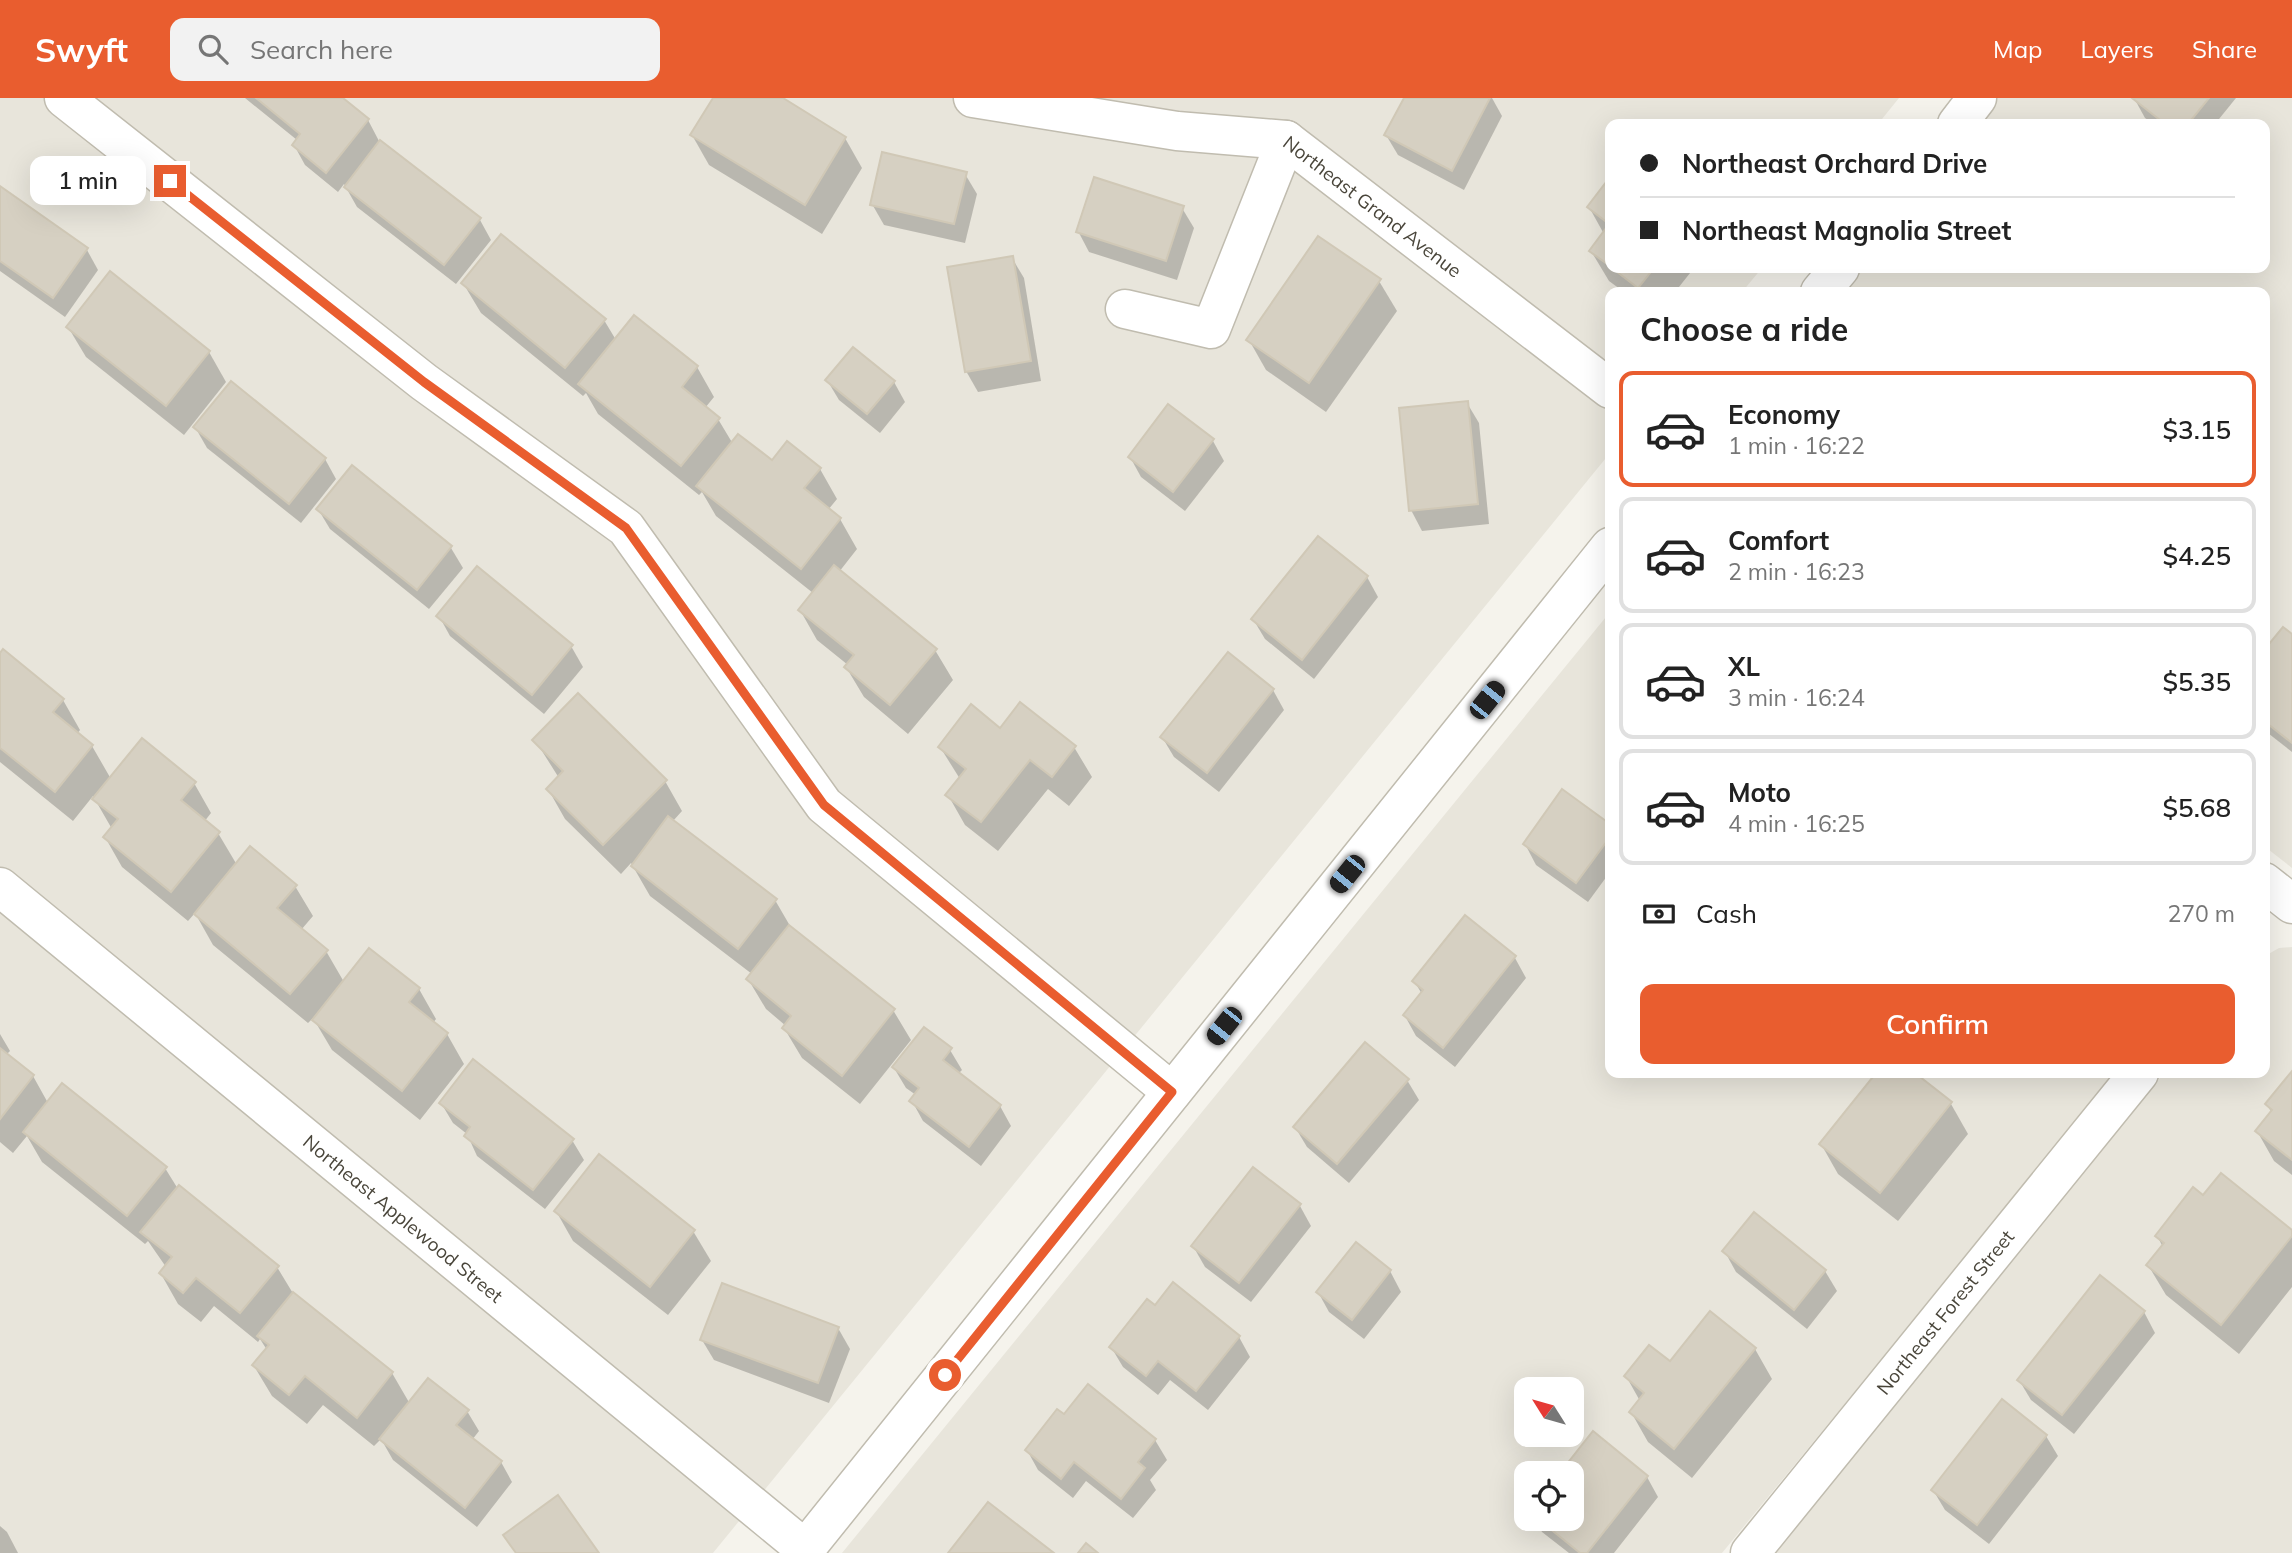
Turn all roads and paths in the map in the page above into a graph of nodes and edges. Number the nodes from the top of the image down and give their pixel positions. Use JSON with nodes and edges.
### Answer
{"nodes":[{"id":1,"x":64,"y":98,"type":"edge"},
{"id":2,"x":973,"y":98,"type":"edge"},
{"id":3,"x":1977,"y":98,"type":"edge"},
{"id":4,"x":1961,"y":119,"type":"edge"},
{"id":5,"x":1286,"y":139,"type":"junction"},
{"id":6,"x":1836,"y":273,"type":"edge"},
{"id":7,"x":1824,"y":287,"type":"edge"},
{"id":8,"x":1125,"y":309,"type":"dead end"},
{"id":9,"x":1605,"y":385,"type":"edge"},
{"id":10,"x":1605,"y":553,"type":"edge"},
{"id":11,"x":0,"y":887,"type":"edge"},
{"id":12,"x":2135,"y":1078,"type":"edge"},
{"id":13,"x":1172,"y":1092,"type":"junction"},
{"id":14,"x":803,"y":1551,"type":"edge"},
{"id":15,"x":1751,"y":1553,"type":"edge"}],
"edges":[{"from":1,"to":13,"type":"street"},
{"from":2,"to":5,"type":"street","name":"Northeast Grand Avenue"},
{"from":3,"to":4,"type":"street"},
{"from":5,"to":8,"type":"street"},
{"from":5,"to":9,"type":"street","name":"Northeast Grand Avenue"},
{"from":6,"to":7,"type":"street"},
{"from":10,"to":13,"type":"street"},
{"from":11,"to":14,"type":"street","name":"Northeast Applewood Street"},
{"from":12,"to":15,"type":"street","name":"Northeast Forest Street"},
{"from":13,"to":14,"type":"street"}]}
